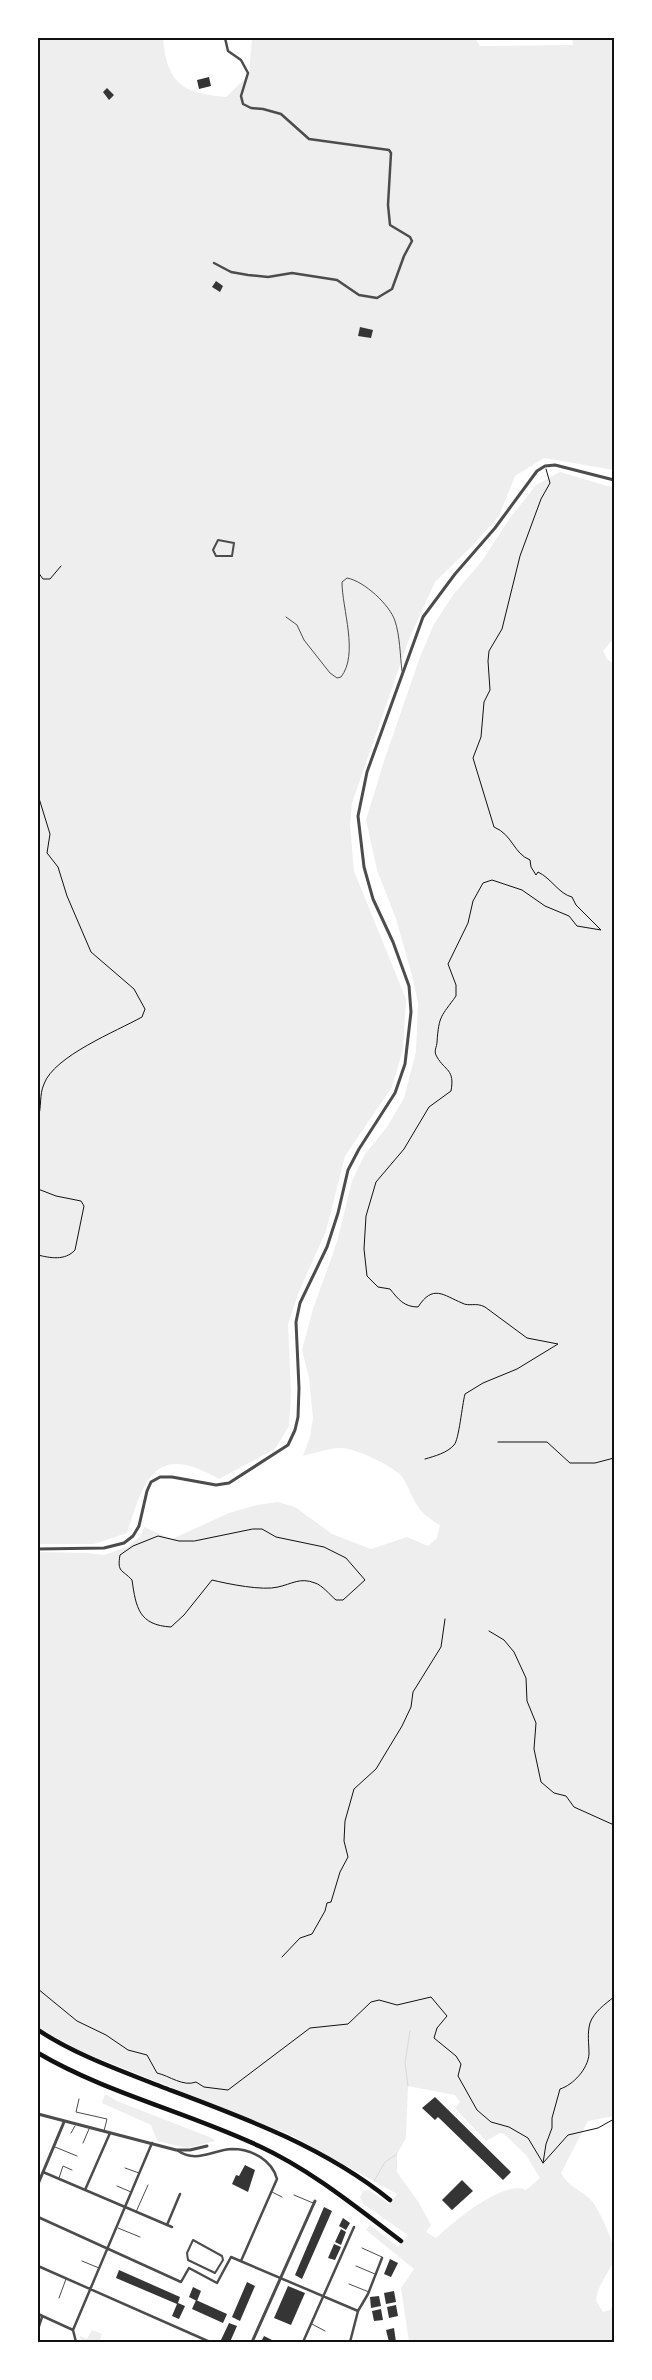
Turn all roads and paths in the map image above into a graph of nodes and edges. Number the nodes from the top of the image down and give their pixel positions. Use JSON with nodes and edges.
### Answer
{"nodes":[{"id":1,"x":225,"y":38,"type":"edge"},
{"id":2,"x":214,"y":263,"type":"dead end"},
{"id":3,"x":545,"y":466,"type":"junction"},
{"id":4,"x":614,"y":480,"type":"edge"},
{"id":5,"x":234,"y":542,"type":"joint"},
{"id":6,"x":61,"y":566,"type":"dead end"},
{"id":7,"x":38,"y":572,"type":"edge"},
{"id":8,"x":286,"y":617,"type":"dead end"},
{"id":9,"x":402,"y":674,"type":"junction"},
{"id":10,"x":38,"y":795,"type":"edge"},
{"id":11,"x":38,"y":1118,"type":"edge"},
{"id":12,"x":38,"y":1189,"type":"edge"},
{"id":13,"x":38,"y":1255,"type":"edge"},
{"id":14,"x":498,"y":1442,"type":"dead end"},
{"id":15,"x":614,"y":1458,"type":"edge"},
{"id":16,"x":425,"y":1459,"type":"dead end"},
{"id":17,"x":38,"y":1549,"type":"edge"},
{"id":18,"x":120,"y":1555,"type":"joint"},
{"id":19,"x":445,"y":1619,"type":"dead end"},
{"id":20,"x":489,"y":1631,"type":"dead end"},
{"id":21,"x":614,"y":1826,"type":"edge"},
{"id":22,"x":282,"y":1957,"type":"dead end"},
{"id":23,"x":38,"y":1990,"type":"edge"},
{"id":24,"x":614,"y":1997,"type":"edge"},
{"id":25,"x":38,"y":2030,"type":"edge"},
{"id":26,"x":38,"y":2054,"type":"edge"},
{"id":27,"x":79,"y":2099,"type":"dead end"},
{"id":28,"x":38,"y":2114,"type":"edge"},
{"id":29,"x":614,"y":2120,"type":"edge"},
{"id":30,"x":64,"y":2122,"type":"junction"},
{"id":31,"x":75,"y":2125,"type":"junction"},
{"id":32,"x":89,"y":2128,"type":"junction"},
{"id":33,"x":104,"y":2132,"type":"junction"},
{"id":34,"x":71,"y":2133,"type":"dead end"},
{"id":35,"x":110,"y":2133,"type":"junction"},
{"id":36,"x":152,"y":2143,"type":"junction"},
{"id":37,"x":83,"y":2144,"type":"dead end"},
{"id":38,"x":54,"y":2146,"type":"junction"},
{"id":39,"x":207,"y":2146,"type":"dead end"},
{"id":40,"x":176,"y":2150,"type":"junction"},
{"id":41,"x":77,"y":2156,"type":"dead end"},
{"id":42,"x":543,"y":2163,"type":"junction"},
{"id":43,"x":125,"y":2168,"type":"dead end"},
{"id":44,"x":72,"y":2170,"type":"dead end"},
{"id":45,"x":43,"y":2172,"type":"junction"},
{"id":46,"x":140,"y":2173,"type":"junction"},
{"id":47,"x":59,"y":2179,"type":"junction"},
{"id":48,"x":38,"y":2184,"type":"edge"},
{"id":49,"x":148,"y":2185,"type":"dead end"},
{"id":50,"x":118,"y":2186,"type":"dead end"},
{"id":51,"x":85,"y":2190,"type":"junction"},
{"id":52,"x":132,"y":2192,"type":"junction"},
{"id":53,"x":272,"y":2192,"type":"junction"},
{"id":54,"x":180,"y":2194,"type":"dead end"},
{"id":55,"x":294,"y":2195,"type":"dead end"},
{"id":56,"x":282,"y":2197,"type":"dead end"},
{"id":57,"x":390,"y":2200,"type":"dead end"},
{"id":58,"x":315,"y":2202,"type":"joint"},
{"id":59,"x":126,"y":2207,"type":"junction"},
{"id":60,"x":136,"y":2212,"type":"junction"},
{"id":61,"x":38,"y":2217,"type":"edge"},
{"id":62,"x":167,"y":2225,"type":"junction"},
{"id":63,"x":117,"y":2227,"type":"junction"},
{"id":64,"x":172,"y":2227,"type":"dead end"},
{"id":65,"x":354,"y":2227,"type":"dead end"},
{"id":66,"x":140,"y":2237,"type":"dead end"},
{"id":67,"x":193,"y":2240,"type":"joint"},
{"id":68,"x":401,"y":2241,"type":"dead end"},
{"id":69,"x":108,"y":2248,"type":"junction"},
{"id":70,"x":362,"y":2248,"type":"dead end"},
{"id":71,"x":382,"y":2258,"type":"joint"},
{"id":72,"x":82,"y":2260,"type":"dead end"},
{"id":73,"x":241,"y":2261,"type":"junction"},
{"id":74,"x":38,"y":2266,"type":"edge"},
{"id":75,"x":356,"y":2266,"type":"dead end"},
{"id":76,"x":100,"y":2268,"type":"junction"},
{"id":77,"x":376,"y":2274,"type":"junction"},
{"id":78,"x":281,"y":2278,"type":"junction"},
{"id":79,"x":67,"y":2279,"type":"junction"},
{"id":80,"x":349,"y":2284,"type":"dead end"},
{"id":81,"x":90,"y":2289,"type":"junction"},
{"id":82,"x":369,"y":2292,"type":"junction"},
{"id":83,"x":323,"y":2296,"type":"junction"},
{"id":84,"x":59,"y":2298,"type":"dead end"},
{"id":85,"x":358,"y":2311,"type":"junction"},
{"id":86,"x":38,"y":2314,"type":"edge"},
{"id":87,"x":42,"y":2316,"type":"junction"},
{"id":88,"x":311,"y":2324,"type":"junction"},
{"id":89,"x":38,"y":2329,"type":"edge"},
{"id":90,"x":73,"y":2330,"type":"junction"},
{"id":91,"x":325,"y":2331,"type":"dead end"},
{"id":92,"x":76,"y":2342,"type":"edge"},
{"id":93,"x":210,"y":2342,"type":"edge"},
{"id":94,"x":252,"y":2342,"type":"edge"},
{"id":95,"x":303,"y":2342,"type":"edge"},
{"id":96,"x":350,"y":2342,"type":"edge"}],
"edges":[{"from":1,"to":2,"type":"street"},
{"from":3,"to":4,"type":"street"},
{"from":3,"to":9,"type":"street"},
{"from":3,"to":16,"type":"path"},
{"from":5,"to":5,"type":"street"},
{"from":6,"to":7,"type":"path"},
{"from":8,"to":9,"type":"lane"},
{"from":9,"to":17,"type":"street"},
{"from":10,"to":11,"type":"path"},
{"from":12,"to":13,"type":"path"},
{"from":14,"to":15,"type":"path"},
{"from":18,"to":18,"type":"path"},
{"from":19,"to":22,"type":"path"},
{"from":20,"to":21,"type":"path"},
{"from":23,"to":42,"type":"path"},
{"from":24,"to":42,"type":"path"},
{"from":25,"to":57,"type":"highway"},
{"from":26,"to":68,"type":"highway"},
{"from":27,"to":33,"type":"lane"},
{"from":28,"to":30,"type":"street"},
{"from":29,"to":42,"type":"path"},
{"from":30,"to":31,"type":"street"},
{"from":30,"to":38,"type":"street"},
{"from":31,"to":32,"type":"street"},
{"from":31,"to":34,"type":"lane"},
{"from":32,"to":33,"type":"street"},
{"from":32,"to":37,"type":"lane"},
{"from":33,"to":35,"type":"street"},
{"from":35,"to":36,"type":"street"},
{"from":35,"to":51,"type":"street"},
{"from":36,"to":40,"type":"street"},
{"from":36,"to":46,"type":"street"},
{"from":38,"to":41,"type":"lane"},
{"from":38,"to":45,"type":"street"},
{"from":39,"to":40,"type":"street"},
{"from":40,"to":53,"type":"street"},
{"from":43,"to":46,"type":"lane"},
{"from":44,"to":47,"type":"lane"},
{"from":45,"to":47,"type":"street"},
{"from":45,"to":48,"type":"street"},
{"from":46,"to":52,"type":"street"},
{"from":47,"to":51,"type":"street"},
{"from":49,"to":60,"type":"lane"},
{"from":50,"to":52,"type":"lane"},
{"from":51,"to":59,"type":"street"},
{"from":52,"to":59,"type":"street"},
{"from":53,"to":56,"type":"lane"},
{"from":53,"to":73,"type":"street"},
{"from":54,"to":62,"type":"street"},
{"from":55,"to":58,"type":"lane"},
{"from":58,"to":78,"type":"street"},
{"from":59,"to":60,"type":"street"},
{"from":59,"to":63,"type":"street"},
{"from":60,"to":62,"type":"street"},
{"from":61,"to":69,"type":"street"},
{"from":62,"to":64,"type":"street"},
{"from":63,"to":66,"type":"lane"},
{"from":63,"to":69,"type":"street"},
{"from":65,"to":83,"type":"street"},
{"from":67,"to":67,"type":"street"},
{"from":69,"to":73,"type":"street"},
{"from":69,"to":76,"type":"street"},
{"from":70,"to":71,"type":"lane"},
{"from":71,"to":77,"type":"street"},
{"from":72,"to":76,"type":"lane"},
{"from":73,"to":78,"type":"street"},
{"from":74,"to":79,"type":"street"},
{"from":75,"to":77,"type":"lane"},
{"from":76,"to":81,"type":"street"},
{"from":77,"to":82,"type":"street"},
{"from":78,"to":83,"type":"street"},
{"from":78,"to":94,"type":"street"},
{"from":79,"to":81,"type":"street"},
{"from":79,"to":84,"type":"lane"},
{"from":80,"to":82,"type":"lane"},
{"from":81,"to":90,"type":"street"},
{"from":81,"to":93,"type":"street"},
{"from":82,"to":85,"type":"street"},
{"from":83,"to":85,"type":"street"},
{"from":83,"to":88,"type":"street"},
{"from":85,"to":96,"type":"street"},
{"from":86,"to":87,"type":"street"},
{"from":87,"to":89,"type":"street"},
{"from":87,"to":90,"type":"street"},
{"from":88,"to":91,"type":"lane"},
{"from":88,"to":95,"type":"street"},
{"from":90,"to":92,"type":"street"}]}
